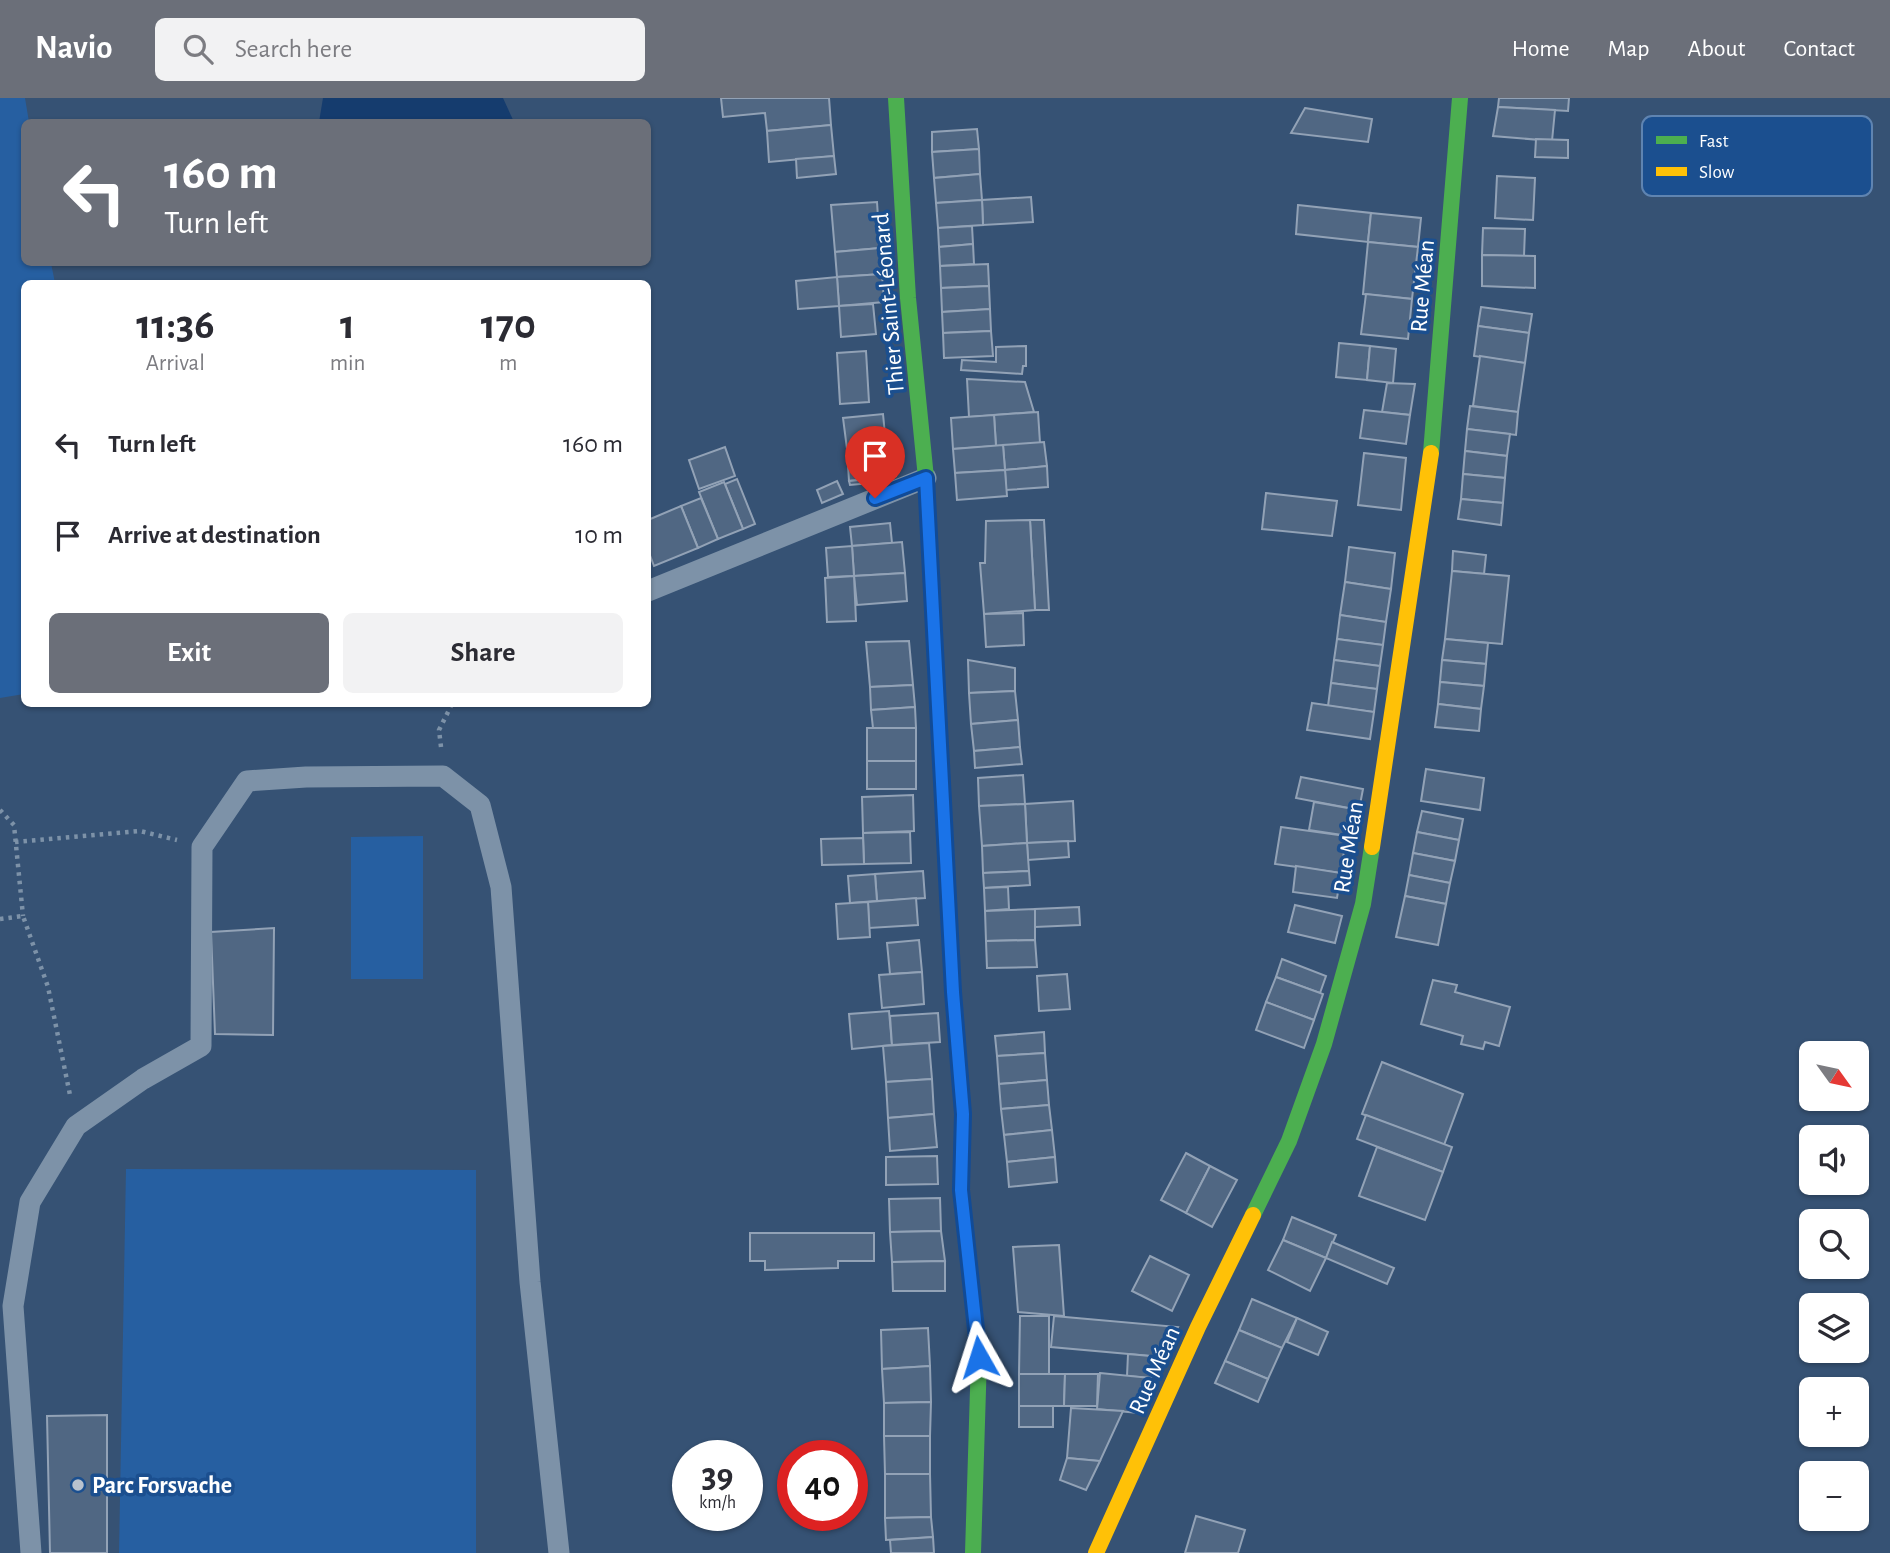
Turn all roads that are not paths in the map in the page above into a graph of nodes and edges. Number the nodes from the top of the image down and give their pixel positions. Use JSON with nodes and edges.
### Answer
{"nodes":[{"id":1,"x":896,"y":98,"type":"edge"},
{"id":2,"x":1460,"y":98,"type":"edge"},
{"id":3,"x":926,"y":478,"type":"junction"},
{"id":4,"x":651,"y":590,"type":"edge"},
{"id":5,"x":31,"y":1553,"type":"edge"},
{"id":6,"x":559,"y":1553,"type":"edge"},
{"id":7,"x":974,"y":1553,"type":"edge"},
{"id":8,"x":1096,"y":1553,"type":"edge"}],
"edges":[{"from":1,"to":3,"type":"street","name":"Thier Saint-Léonard"},
{"from":2,"to":8,"type":"street","name":"Rue Méan"},
{"from":3,"to":4,"type":"lane"},
{"from":3,"to":7,"type":"street","name":"Thier Saint-Léonard"},
{"from":5,"to":6,"type":"lane"}]}
